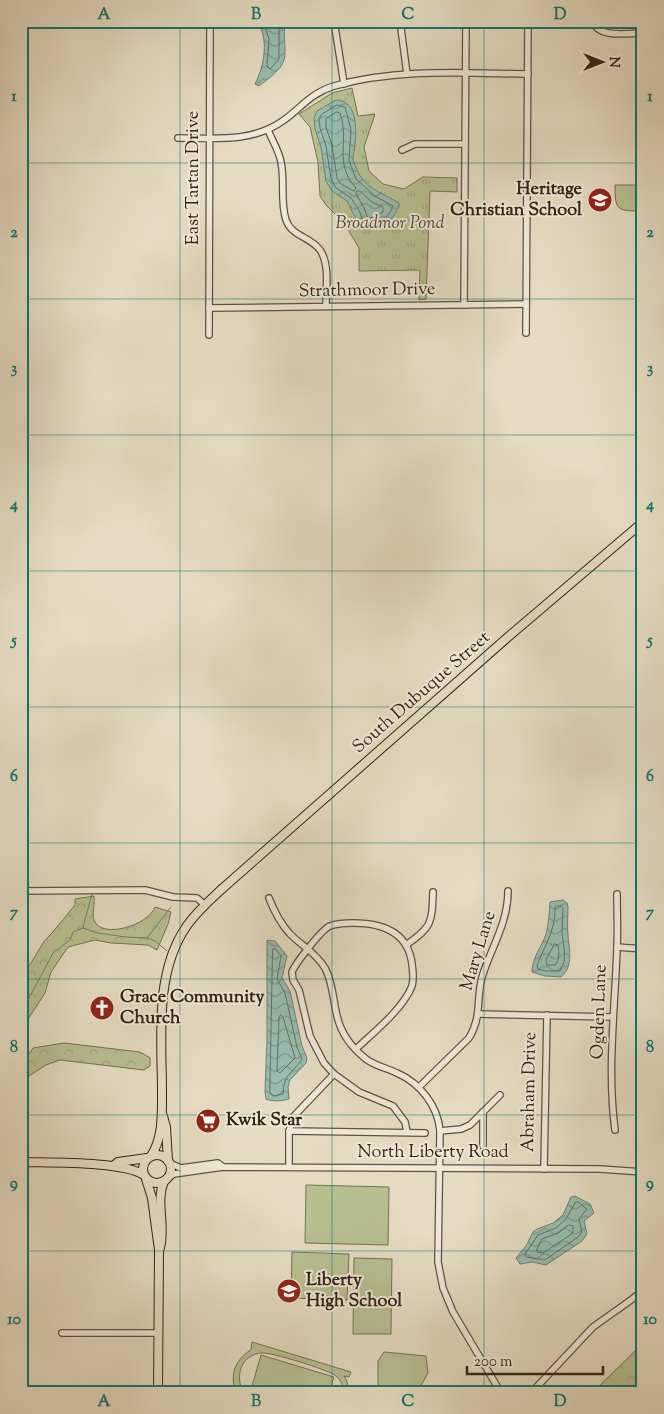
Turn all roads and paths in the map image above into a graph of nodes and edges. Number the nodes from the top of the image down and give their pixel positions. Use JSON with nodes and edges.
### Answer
{"nodes":[{"id":1,"x":210,"y":21,"type":"edge"},
{"id":2,"x":334,"y":21,"type":"edge"},
{"id":3,"x":400,"y":21,"type":"edge"},
{"id":4,"x":466,"y":21,"type":"edge"},
{"id":5,"x":528,"y":21,"type":"edge"},
{"id":6,"x":592,"y":21,"type":"edge"},
{"id":7,"x":643,"y":33,"type":"edge"},
{"id":8,"x":465,"y":73,"type":"junction"},
{"id":9,"x":407,"y":74,"type":"junction"},
{"id":10,"x":528,"y":74,"type":"junction"},
{"id":11,"x":344,"y":84,"type":"junction"},
{"id":12,"x":268,"y":130,"type":"junction"},
{"id":13,"x":178,"y":138,"type":"dead end"},
{"id":14,"x":210,"y":138,"type":"junction"},
{"id":15,"x":465,"y":144,"type":"junction"},
{"id":16,"x":402,"y":150,"type":"dead end"},
{"id":17,"x":526,"y":304,"type":"junction"},
{"id":18,"x":464,"y":305,"type":"junction"},
{"id":19,"x":326,"y":306,"type":"junction"},
{"id":20,"x":209,"y":308,"type":"junction"},
{"id":21,"x":526,"y":333,"type":"dead end"},
{"id":22,"x":209,"y":335,"type":"dead end"},
{"id":23,"x":643,"y":522,"type":"edge"},
{"id":24,"x":21,"y":891,"type":"edge"},
{"id":25,"x":508,"y":891,"type":"dead end"},
{"id":26,"x":433,"y":892,"type":"dead end"},
{"id":27,"x":617,"y":894,"type":"dead end"},
{"id":28,"x":269,"y":898,"type":"dead end"},
{"id":29,"x":205,"y":905,"type":"junction"},
{"id":30,"x":406,"y":945,"type":"junction"},
{"id":31,"x":617,"y":947,"type":"junction"},
{"id":32,"x":309,"y":949,"type":"junction"},
{"id":33,"x":643,"y":949,"type":"edge"},
{"id":34,"x":478,"y":1014,"type":"junction"},
{"id":35,"x":547,"y":1015,"type":"junction"},
{"id":36,"x":613,"y":1016,"type":"junction"},
{"id":37,"x":356,"y":1049,"type":"junction"},
{"id":38,"x":334,"y":1074,"type":"junction"},
{"id":39,"x":419,"y":1087,"type":"junction"},
{"id":40,"x":500,"y":1095,"type":"dead end"},
{"id":41,"x":162,"y":1111,"type":"junction"},
{"id":42,"x":483,"y":1112,"type":"junction"},
{"id":43,"x":615,"y":1130,"type":"dead end"},
{"id":44,"x":440,"y":1131,"type":"junction"},
{"id":45,"x":289,"y":1132,"type":"junction"},
{"id":46,"x":407,"y":1132,"type":"junction"},
{"id":47,"x":425,"y":1133,"type":"dead end"},
{"id":48,"x":483,"y":1146,"type":"dead end"},
{"id":49,"x":149,"y":1157,"type":"junction"},
{"id":50,"x":21,"y":1162,"type":"edge"},
{"id":51,"x":169,"y":1162,"type":"junction"},
{"id":52,"x":113,"y":1166,"type":"junction"},
{"id":53,"x":224,"y":1167,"type":"junction"},
{"id":54,"x":290,"y":1167,"type":"junction"},
{"id":55,"x":439,"y":1168,"type":"junction"},
{"id":56,"x":544,"y":1169,"type":"junction"},
{"id":57,"x":643,"y":1172,"type":"edge"},
{"id":58,"x":145,"y":1177,"type":"junction"},
{"id":59,"x":166,"y":1180,"type":"junction"},
{"id":60,"x":159,"y":1250,"type":"junction"},
{"id":61,"x":643,"y":1290,"type":"edge"},
{"id":62,"x":62,"y":1333,"type":"dead end"},
{"id":63,"x":158,"y":1333,"type":"junction"},
{"id":64,"x":158,"y":1393,"type":"edge"},
{"id":65,"x":501,"y":1393,"type":"edge"},
{"id":66,"x":531,"y":1393,"type":"edge"}],
"edges":[{"from":1,"to":14,"type":"street","name":"East Tartan Drive"},
{"from":2,"to":11,"type":"street"},
{"from":3,"to":9,"type":"street"},
{"from":4,"to":8,"type":"street"},
{"from":5,"to":10,"type":"street"},
{"from":6,"to":7,"type":"street"},
{"from":8,"to":9,"type":"street"},
{"from":8,"to":10,"type":"street"},
{"from":8,"to":15,"type":"street"},
{"from":9,"to":11,"type":"street"},
{"from":10,"to":17,"type":"street"},
{"from":11,"to":12,"type":"street"},
{"from":12,"to":14,"type":"street"},
{"from":12,"to":19,"type":"street"},
{"from":13,"to":14,"type":"street"},
{"from":14,"to":20,"type":"street","name":"East Tartan Drive"},
{"from":15,"to":16,"type":"street"},
{"from":15,"to":18,"type":"street"},
{"from":17,"to":18,"type":"street","name":"Strathmoor Drive"},
{"from":17,"to":21,"type":"street"},
{"from":18,"to":19,"type":"street","name":"Strathmoor Drive"},
{"from":19,"to":20,"type":"street","name":"Strathmoor Drive"},
{"from":20,"to":22,"type":"street","name":"East Tartan Drive"},
{"from":23,"to":29,"type":"main road","name":"South Dubuque Street"},
{"from":24,"to":29,"type":"street"},
{"from":25,"to":34,"type":"street","name":"Mary Lane"},
{"from":26,"to":30,"type":"street"},
{"from":27,"to":31,"type":"street","name":"Ogden Lane"},
{"from":28,"to":32,"type":"street"},
{"from":29,"to":41,"type":"main road","name":"South Dubuque Street"},
{"from":30,"to":32,"type":"street"},
{"from":30,"to":37,"type":"street"},
{"from":31,"to":33,"type":"street"},
{"from":31,"to":36,"type":"street","name":"Ogden Lane"},
{"from":32,"to":37,"type":"street"},
{"from":32,"to":38,"type":"street"},
{"from":34,"to":35,"type":"street"},
{"from":34,"to":39,"type":"street","name":"Mary Lane"},
{"from":35,"to":36,"type":"street"},
{"from":35,"to":56,"type":"street","name":"Abraham Drive"},
{"from":36,"to":43,"type":"street","name":"Ogden Lane"},
{"from":37,"to":39,"type":"street"},
{"from":38,"to":45,"type":"street"},
{"from":38,"to":46,"type":"street"},
{"from":39,"to":44,"type":"street"},
{"from":40,"to":42,"type":"street"},
{"from":41,"to":49,"type":"main road"},
{"from":41,"to":51,"type":"main road"},
{"from":42,"to":44,"type":"street"},
{"from":42,"to":48,"type":"street"},
{"from":44,"to":55,"type":"street"},
{"from":45,"to":46,"type":"street"},
{"from":45,"to":54,"type":"street"},
{"from":46,"to":47,"type":"street"},
{"from":49,"to":51,"type":"main road"},
{"from":49,"to":52,"type":"main road"},
{"from":49,"to":58,"type":"main road"},
{"from":50,"to":52,"type":"main road"},
{"from":51,"to":53,"type":"street","name":"North Liberty Road"},
{"from":51,"to":59,"type":"main road"},
{"from":52,"to":58,"type":"main road"},
{"from":53,"to":54,"type":"street","name":"North Liberty Road"},
{"from":53,"to":59,"type":"street","name":"North Liberty Road"},
{"from":54,"to":55,"type":"street","name":"North Liberty Road"},
{"from":55,"to":56,"type":"street","name":"North Liberty Road"},
{"from":55,"to":65,"type":"street"},
{"from":56,"to":57,"type":"street","name":"North Liberty Road"},
{"from":58,"to":59,"type":"main road"},
{"from":58,"to":60,"type":"main road"},
{"from":59,"to":60,"type":"main road"},
{"from":60,"to":63,"type":"main road"},
{"from":61,"to":66,"type":"street"},
{"from":62,"to":63,"type":"street"},
{"from":63,"to":64,"type":"main road"}]}
